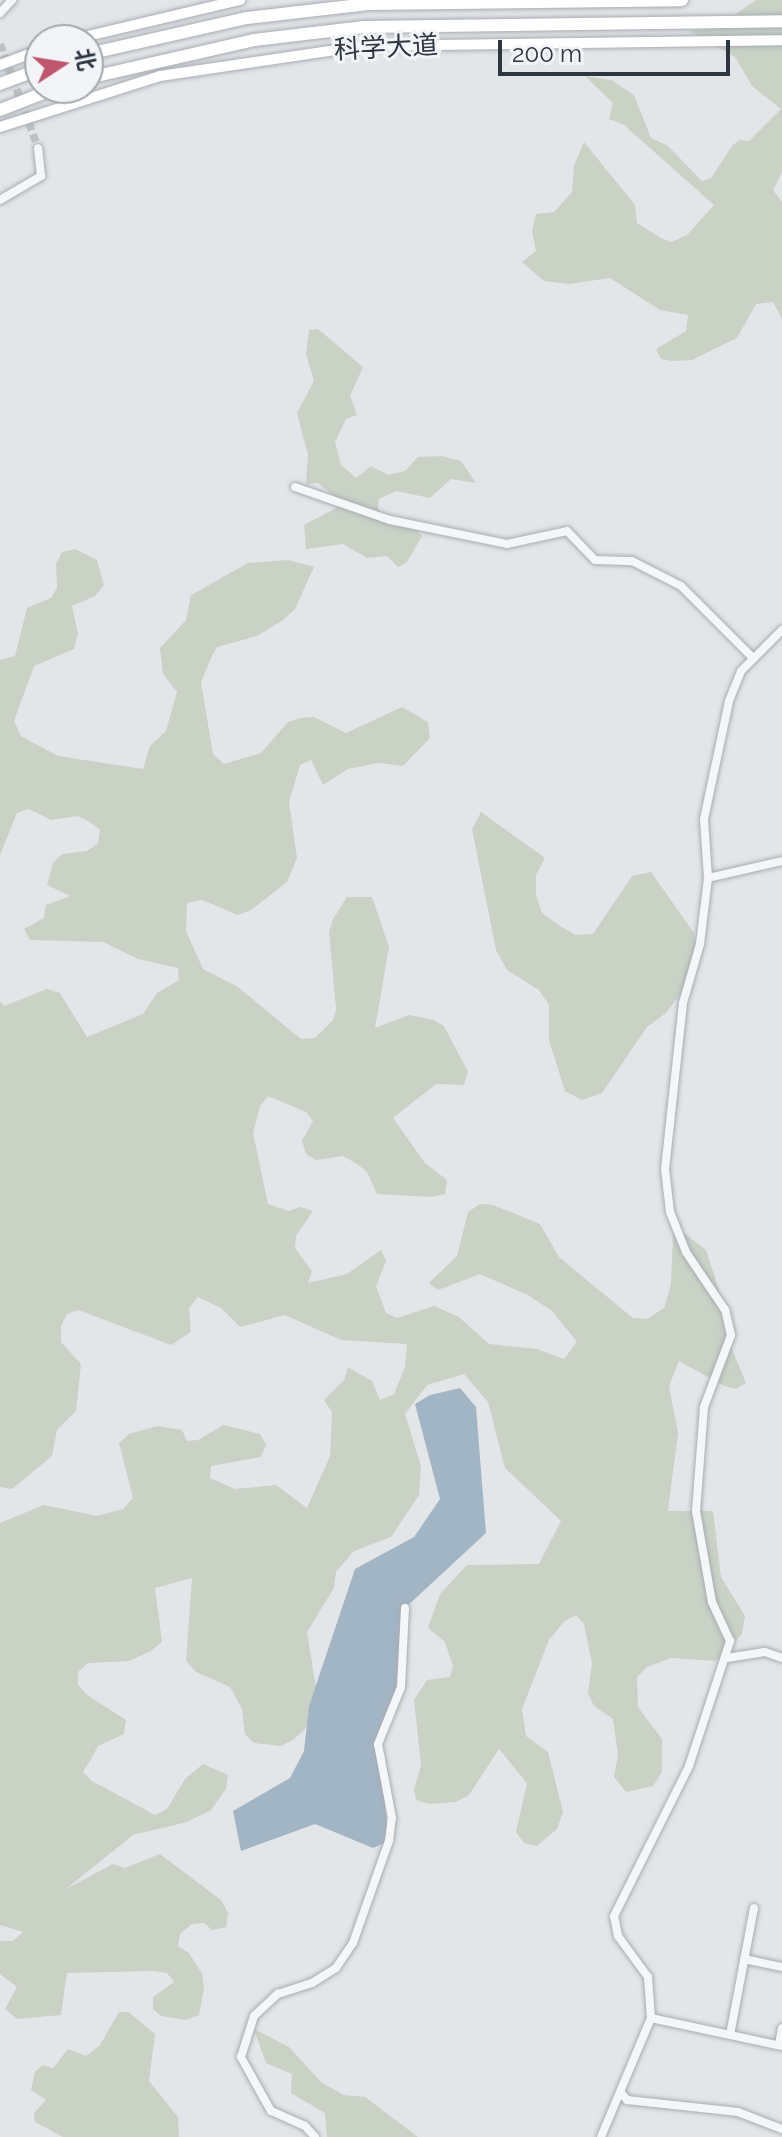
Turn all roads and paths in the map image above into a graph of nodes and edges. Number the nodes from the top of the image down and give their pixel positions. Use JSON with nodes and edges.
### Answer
{"nodes":[{"id":1,"x":12,"y":0,"type":"edge"},
{"id":2,"x":240,"y":0,"type":"edge"},
{"id":3,"x":682,"y":0,"type":"edge"},
{"id":4,"x":0,"y":13,"type":"edge"},
{"id":5,"x":782,"y":21,"type":"edge"},
{"id":6,"x":104,"y":32,"type":"edge"},
{"id":7,"x":782,"y":40,"type":"edge"},
{"id":8,"x":104,"y":50,"type":"edge"},
{"id":9,"x":24,"y":56,"type":"edge"},
{"id":10,"x":0,"y":65,"type":"edge"},
{"id":11,"x":104,"y":74,"type":"edge"},
{"id":12,"x":24,"y":75,"type":"edge"},
{"id":13,"x":0,"y":84,"type":"edge"},
{"id":14,"x":24,"y":101,"type":"edge"},
{"id":15,"x":0,"y":110,"type":"edge"},
{"id":16,"x":0,"y":127,"type":"edge"},
{"id":17,"x":38,"y":148,"type":"tunnel mouth"},
{"id":18,"x":0,"y":200,"type":"edge"},
{"id":19,"x":295,"y":487,"type":"dead end"},
{"id":20,"x":782,"y":630,"type":"edge"},
{"id":21,"x":753,"y":658,"type":"junction"},
{"id":22,"x":782,"y":861,"type":"edge"},
{"id":23,"x":708,"y":878,"type":"junction"},
{"id":24,"x":405,"y":1608,"type":"dead end"},
{"id":25,"x":727,"y":1658,"type":"junction"},
{"id":26,"x":782,"y":1658,"type":"edge"},
{"id":27,"x":754,"y":1908,"type":"dead end"},
{"id":28,"x":744,"y":1959,"type":"junction"},
{"id":29,"x":782,"y":1967,"type":"edge"},
{"id":30,"x":651,"y":2018,"type":"junction"},
{"id":31,"x":782,"y":2028,"type":"edge"},
{"id":32,"x":730,"y":2035,"type":"junction"},
{"id":33,"x":781,"y":2045,"type":"edge"},
{"id":34,"x":622,"y":2094,"type":"junction"},
{"id":35,"x":782,"y":2129,"type":"edge"},
{"id":36,"x":315,"y":2137,"type":"edge"},
{"id":37,"x":601,"y":2137,"type":"edge"}],
"edges":[{"from":1,"to":4,"type":"street"},
{"from":2,"to":6,"type":"main road"},
{"from":3,"to":8,"type":"highway","name":"科学大道"},
{"from":5,"to":11,"type":"highway","name":"科学大道"},
{"from":7,"to":16,"type":"main road","name":"科学大道"},
{"from":9,"to":10,"type":"main road"},
{"from":12,"to":13,"type":"highway"},
{"from":14,"to":15,"type":"highway"},
{"from":17,"to":18,"type":"street"},
{"from":19,"to":21,"type":"street"},
{"from":20,"to":21,"type":"street"},
{"from":21,"to":23,"type":"street"},
{"from":22,"to":23,"type":"street"},
{"from":23,"to":25,"type":"street"},
{"from":24,"to":36,"type":"street"},
{"from":25,"to":26,"type":"street"},
{"from":25,"to":30,"type":"street"},
{"from":27,"to":28,"type":"street"},
{"from":28,"to":29,"type":"street"},
{"from":28,"to":32,"type":"street"},
{"from":30,"to":32,"type":"street"},
{"from":30,"to":34,"type":"street"},
{"from":31,"to":33,"type":"street"},
{"from":32,"to":33,"type":"street"},
{"from":34,"to":35,"type":"street"},
{"from":34,"to":37,"type":"street"}]}
